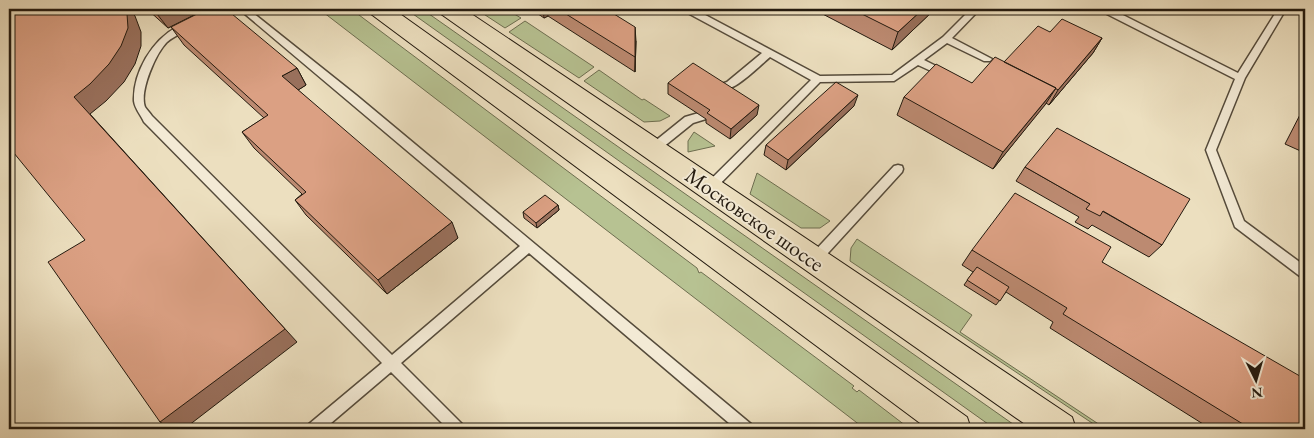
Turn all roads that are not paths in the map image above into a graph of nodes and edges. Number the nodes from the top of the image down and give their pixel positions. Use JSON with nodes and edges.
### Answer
{"nodes":[{"id":1,"x":242,"y":9,"type":"edge"},
{"id":2,"x":379,"y":9,"type":"edge"},
{"id":3,"x":449,"y":9,"type":"edge"},
{"id":4,"x":687,"y":9,"type":"edge"},
{"id":5,"x":976,"y":9,"type":"edge"},
{"id":6,"x":1104,"y":9,"type":"edge"},
{"id":7,"x":1282,"y":9,"type":"edge"},
{"id":8,"x":196,"y":20,"type":"edge"},
{"id":9,"x":946,"y":39,"type":"junction"},
{"id":10,"x":770,"y":52,"type":"junction"},
{"id":11,"x":987,"y":59,"type":"dead end"},
{"id":12,"x":917,"y":60,"type":"junction"},
{"id":13,"x":953,"y":78,"type":"edge"},
{"id":14,"x":1240,"y":78,"type":"junction"},
{"id":15,"x":818,"y":79,"type":"junction"},
{"id":16,"x":730,"y":85,"type":"junction"},
{"id":17,"x":716,"y":89,"type":"edge"},
{"id":18,"x":726,"y":96,"type":"edge"},
{"id":19,"x":702,"y":116,"type":"edge"},
{"id":20,"x":653,"y":150,"type":"junction"},
{"id":21,"x":898,"y":169,"type":"dead end"},
{"id":22,"x":709,"y":188,"type":"junction"},
{"id":23,"x":529,"y":246,"type":"junction"},
{"id":24,"x":814,"y":260,"type":"junction"},
{"id":25,"x":1305,"y":273,"type":"edge"},
{"id":26,"x":391,"y":363,"type":"junction"},
{"id":27,"x":314,"y":429,"type":"edge"},
{"id":28,"x":457,"y":429,"type":"edge"},
{"id":29,"x":746,"y":429,"type":"edge"},
{"id":30,"x":955,"y":429,"type":"edge"},
{"id":31,"x":1060,"y":429,"type":"edge"}],
"edges":[{"from":1,"to":23,"type":"lane"},
{"from":2,"to":30,"type":"main road"},
{"from":3,"to":20,"type":"main road","name":"Московское шоссе"},
{"from":4,"to":10,"type":"lane"},
{"from":5,"to":9,"type":"lane"},
{"from":6,"to":14,"type":"lane"},
{"from":7,"to":14,"type":"lane"},
{"from":8,"to":26,"type":"lane"},
{"from":9,"to":11,"type":"lane"},
{"from":9,"to":12,"type":"lane"},
{"from":10,"to":15,"type":"lane"},
{"from":10,"to":16,"type":"lane"},
{"from":12,"to":13,"type":"lane"},
{"from":12,"to":15,"type":"lane"},
{"from":14,"to":25,"type":"lane"},
{"from":15,"to":22,"type":"lane"},
{"from":16,"to":17,"type":"lane"},
{"from":16,"to":18,"type":"lane"},
{"from":19,"to":20,"type":"lane"},
{"from":20,"to":22,"type":"main road","name":"Московское шоссе"},
{"from":21,"to":24,"type":"lane"},
{"from":22,"to":24,"type":"main road","name":"Московское шоссе"},
{"from":23,"to":26,"type":"lane"},
{"from":23,"to":29,"type":"lane"},
{"from":24,"to":31,"type":"main road","name":"Московское шоссе"},
{"from":26,"to":27,"type":"lane"},
{"from":26,"to":28,"type":"lane"}]}
